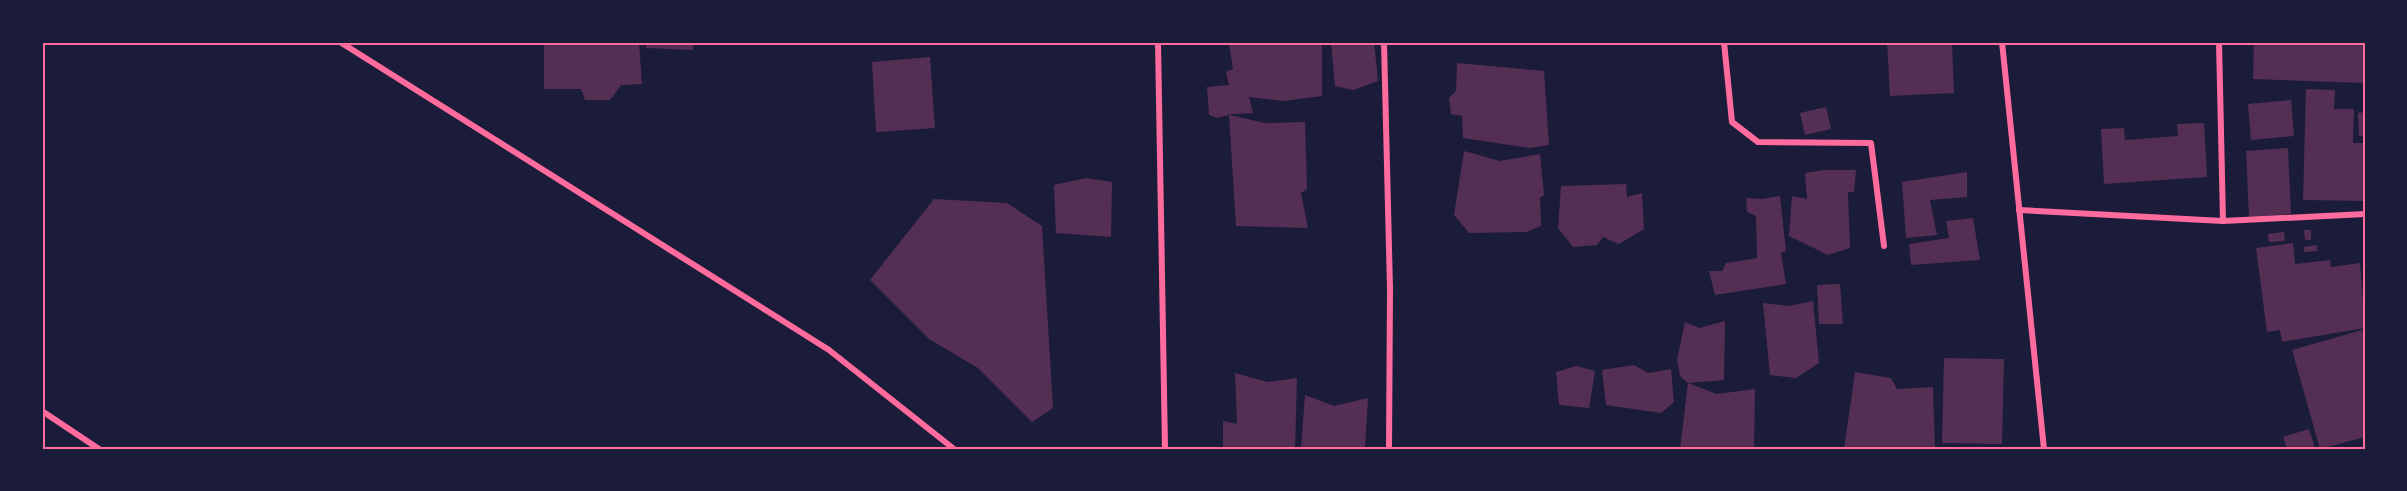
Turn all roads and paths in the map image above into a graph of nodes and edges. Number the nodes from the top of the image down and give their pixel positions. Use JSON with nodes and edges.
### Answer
{"nodes":[{"id":1,"x":340,"y":42,"type":"edge"},
{"id":2,"x":1158,"y":42,"type":"edge"},
{"id":3,"x":1384,"y":42,"type":"edge"},
{"id":4,"x":1724,"y":42,"type":"edge"},
{"id":5,"x":2002,"y":42,"type":"edge"},
{"id":6,"x":2219,"y":42,"type":"edge"},
{"id":7,"x":2019,"y":210,"type":"junction"},
{"id":8,"x":2365,"y":214,"type":"edge"},
{"id":9,"x":2223,"y":221,"type":"junction"},
{"id":10,"x":1884,"y":246,"type":"dead end"},
{"id":11,"x":42,"y":411,"type":"edge"},
{"id":12,"x":99,"y":449,"type":"edge"},
{"id":13,"x":954,"y":449,"type":"edge"},
{"id":14,"x":1165,"y":449,"type":"edge"},
{"id":15,"x":1389,"y":449,"type":"edge"},
{"id":16,"x":2044,"y":449,"type":"edge"}],
"edges":[{"from":1,"to":13,"type":"street"},
{"from":2,"to":14,"type":"street"},
{"from":3,"to":15,"type":"street"},
{"from":4,"to":10,"type":"street"},
{"from":5,"to":7,"type":"street"},
{"from":6,"to":9,"type":"street"},
{"from":7,"to":9,"type":"street"},
{"from":7,"to":16,"type":"street"},
{"from":8,"to":9,"type":"street"},
{"from":11,"to":12,"type":"street"}]}
